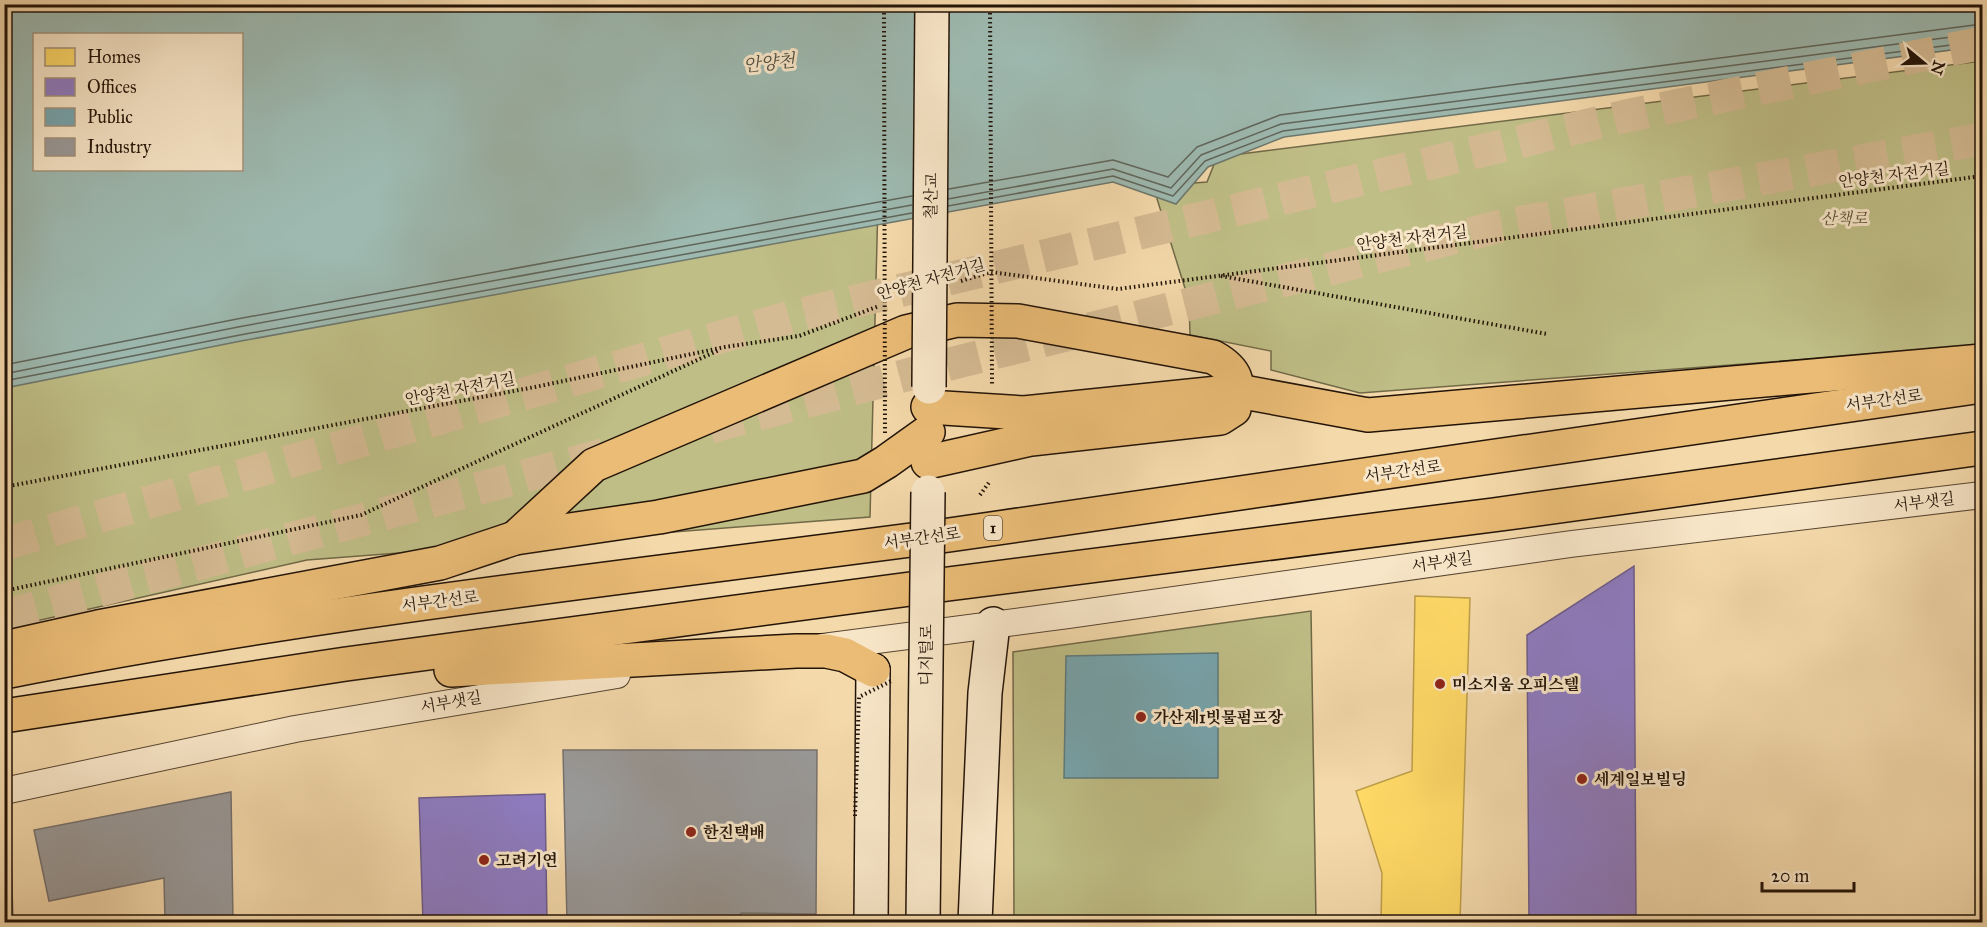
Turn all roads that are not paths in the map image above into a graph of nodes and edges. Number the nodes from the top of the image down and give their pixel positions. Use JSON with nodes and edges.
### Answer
{"nodes":[{"id":1,"x":933,"y":4,"type":"edge"},
{"id":2,"x":1983,"y":361,"type":"edge"},
{"id":3,"x":1983,"y":386,"type":"edge"},
{"id":4,"x":1238,"y":391,"type":"junction"},
{"id":5,"x":928,"y":436,"type":"junction"},
{"id":6,"x":1983,"y":448,"type":"edge"},
{"id":7,"x":1983,"y":495,"type":"edge"},
{"id":8,"x":515,"y":538,"type":"junction"},
{"id":9,"x":993,"y":624,"type":"junction"},
{"id":10,"x":902,"y":637,"type":"junction"},
{"id":11,"x":4,"y":648,"type":"edge"},
{"id":12,"x":796,"y":651,"type":"junction"},
{"id":13,"x":883,"y":669,"type":"junction"},
{"id":14,"x":4,"y":672,"type":"edge"},
{"id":15,"x":228,"y":683,"type":"junction"},
{"id":16,"x":4,"y":716,"type":"edge"},
{"id":17,"x":4,"y":791,"type":"edge"},
{"id":18,"x":871,"y":922,"type":"edge"},
{"id":19,"x":923,"y":922,"type":"edge"},
{"id":20,"x":975,"y":922,"type":"edge"}],
"edges":[{"from":1,"to":5,"type":"main road","name":"철산교","bridge":true},
{"from":2,"to":4,"type":"main road"},
{"from":3,"to":14,"type":"main road","name":"서부간선로","number":"1"},
{"from":4,"to":5,"type":"main road"},
{"from":4,"to":5,"type":"main road"},
{"from":4,"to":8,"type":"main road"},
{"from":5,"to":8,"type":"main road"},
{"from":5,"to":19,"type":"main road","name":"디지털로","bridge":true},
{"from":6,"to":15,"type":"main road"},
{"from":7,"to":9,"type":"street","name":"서부샛길"},
{"from":8,"to":11,"type":"main road"},
{"from":9,"to":10,"type":"street","name":"서부샛길"},
{"from":9,"to":20,"type":"main road"},
{"from":10,"to":12,"type":"street","name":"서부샛길"},
{"from":10,"to":13,"type":"street"},
{"from":12,"to":13,"type":"main road"},
{"from":12,"to":15,"type":"main road"},
{"from":12,"to":17,"type":"street","name":"서부샛길"},
{"from":13,"to":18,"type":"main road"},
{"from":15,"to":16,"type":"main road"}]}
